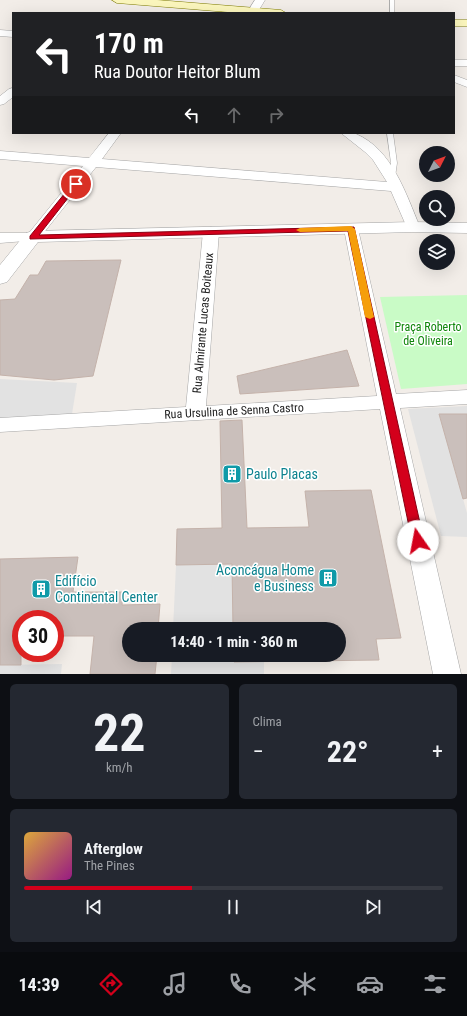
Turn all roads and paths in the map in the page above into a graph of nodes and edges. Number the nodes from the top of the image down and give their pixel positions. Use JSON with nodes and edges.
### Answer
{"nodes":[{"id":1,"x":117,"y":0,"type":"edge"},
{"id":2,"x":260,"y":0,"type":"edge"},
{"id":3,"x":392,"y":0,"type":"edge"},
{"id":4,"x":253,"y":11,"type":"junction"},
{"id":5,"x":267,"y":12,"type":"edge"},
{"id":6,"x":392,"y":12,"type":"edge"},
{"id":7,"x":455,"y":23,"type":"edge"},
{"id":8,"x":467,"y":23,"type":"edge"},
{"id":9,"x":0,"y":33,"type":"edge"},
{"id":10,"x":12,"y":34,"type":"edge"},
{"id":11,"x":455,"y":63,"type":"edge"},
{"id":12,"x":467,"y":63,"type":"edge"},
{"id":13,"x":455,"y":78,"type":"edge"},
{"id":14,"x":467,"y":84,"type":"edge"},
{"id":15,"x":11,"y":86,"type":"edge"},
{"id":16,"x":0,"y":102,"type":"edge"},
{"id":17,"x":114,"y":134,"type":"edge"},
{"id":18,"x":348,"y":134,"type":"edge"},
{"id":19,"x":390,"y":134,"type":"edge"},
{"id":20,"x":0,"y":155,"type":"edge"},
{"id":21,"x":93,"y":162,"type":"junction"},
{"id":22,"x":394,"y":182,"type":"junction"},
{"id":23,"x":413,"y":227,"type":"junction"},
{"id":24,"x":467,"y":228,"type":"edge"},
{"id":25,"x":351,"y":229,"type":"junction"},
{"id":26,"x":211,"y":232,"type":"junction"},
{"id":27,"x":33,"y":237,"type":"junction"},
{"id":28,"x":0,"y":238,"type":"edge"},
{"id":29,"x":0,"y":278,"type":"edge"},
{"id":30,"x":467,"y":397,"type":"edge"},
{"id":31,"x":388,"y":402,"type":"junction"},
{"id":32,"x":195,"y":414,"type":"junction"},
{"id":33,"x":0,"y":425,"type":"edge"},
{"id":34,"x":447,"y":674,"type":"edge"}],
"edges":[{"from":1,"to":4,"type":"main road"},
{"from":2,"to":4,"type":"street"},
{"from":3,"to":6,"type":"lane"},
{"from":4,"to":5,"type":"main road"},
{"from":7,"to":8,"type":"main road"},
{"from":9,"to":10,"type":"street"},
{"from":11,"to":12,"type":"street"},
{"from":13,"to":14,"type":"street"},
{"from":15,"to":16,"type":"street"},
{"from":17,"to":21,"type":"street"},
{"from":18,"to":22,"type":"street"},
{"from":19,"to":22,"type":"lane"},
{"from":20,"to":21,"type":"street"},
{"from":21,"to":22,"type":"street"},
{"from":21,"to":27,"type":"street"},
{"from":22,"to":23,"type":"street"},
{"from":23,"to":24,"type":"street"},
{"from":23,"to":25,"type":"street"},
{"from":25,"to":26,"type":"street"},
{"from":25,"to":31,"type":"street"},
{"from":26,"to":27,"type":"street"},
{"from":26,"to":32,"type":"street","name":"Rua Almirante Lucas Boiteaux"},
{"from":27,"to":28,"type":"street"},
{"from":27,"to":29,"type":"street"},
{"from":30,"to":31,"type":"street","name":"Rua Ursulina de Senna Castro"},
{"from":31,"to":32,"type":"street","name":"Rua Ursulina de Senna Castro"},
{"from":31,"to":34,"type":"street"},
{"from":32,"to":33,"type":"street","name":"Rua Ursulina de Senna Castro"}]}
